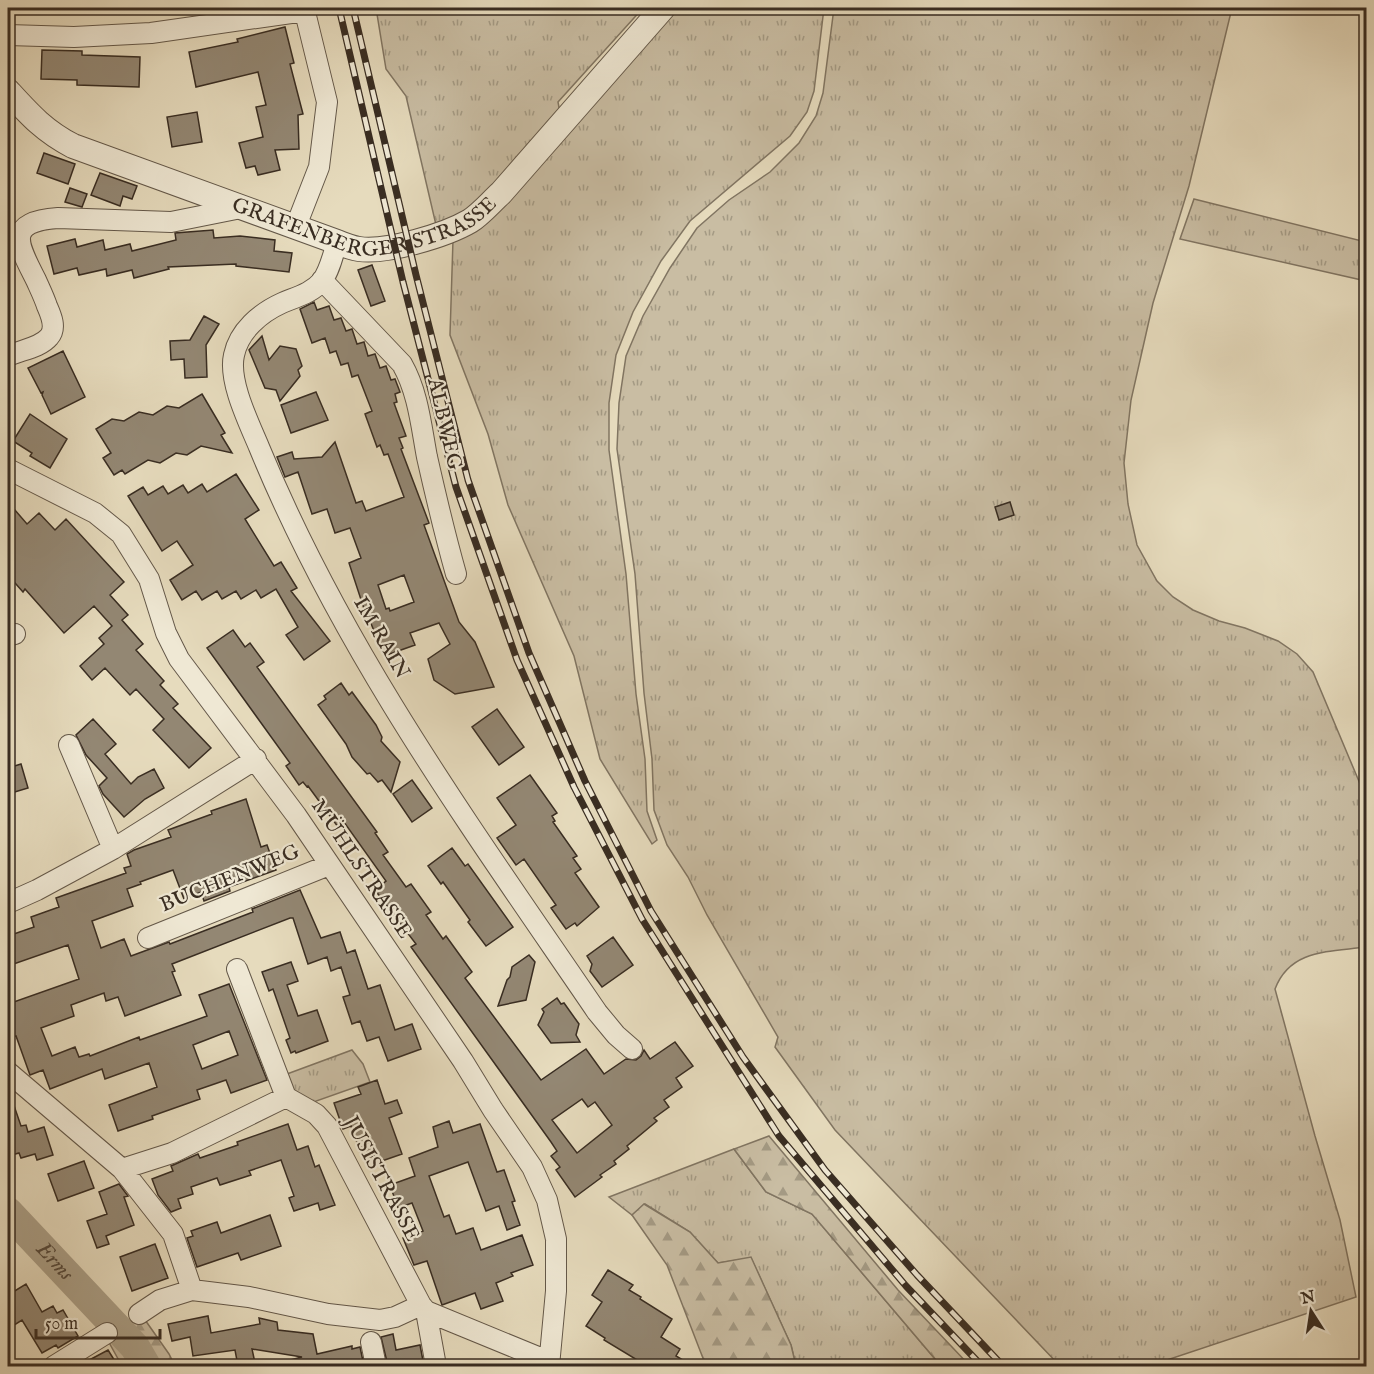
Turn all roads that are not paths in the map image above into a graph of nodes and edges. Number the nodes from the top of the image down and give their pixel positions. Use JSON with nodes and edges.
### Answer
{"nodes":[{"id":1,"x":663,"y":8,"type":"edge"},
{"id":2,"x":305,"y":9,"type":"edge"},
{"id":3,"x":8,"y":35,"type":"edge"},
{"id":4,"x":8,"y":91,"type":"edge"},
{"id":5,"x":241,"y":208,"type":"junction"},
{"id":6,"x":296,"y":226,"type":"junction"},
{"id":7,"x":337,"y":242,"type":"junction"},
{"id":8,"x":322,"y":280,"type":"junction"},
{"id":9,"x":8,"y":357,"type":"edge"},
{"id":10,"x":8,"y":469,"type":"edge"},
{"id":11,"x":456,"y":574,"type":"dead end"},
{"id":12,"x":69,"y":745,"type":"dead end"},
{"id":13,"x":256,"y":759,"type":"junction"},
{"id":14,"x":113,"y":849,"type":"junction"},
{"id":15,"x":329,"y":865,"type":"junction"},
{"id":16,"x":8,"y":903,"type":"edge"},
{"id":17,"x":148,"y":938,"type":"dead end"},
{"id":18,"x":237,"y":969,"type":"dead end"},
{"id":19,"x":632,"y":1049,"type":"dead end"},
{"id":20,"x":8,"y":1072,"type":"edge"},
{"id":21,"x":286,"y":1097,"type":"junction"},
{"id":22,"x":122,"y":1170,"type":"junction"},
{"id":23,"x":192,"y":1290,"type":"junction"},
{"id":24,"x":423,"y":1308,"type":"junction"},
{"id":25,"x":139,"y":1314,"type":"dead end"},
{"id":26,"x":107,"y":1333,"type":"dead end"},
{"id":27,"x":371,"y":1342,"type":"dead end"},
{"id":28,"x":549,"y":1364,"type":"edge"},
{"id":29,"x":54,"y":1366,"type":"edge"},
{"id":30,"x":376,"y":1366,"type":"edge"},
{"id":31,"x":436,"y":1366,"type":"edge"}],
"edges":[{"from":1,"to":7,"type":"street","name":"GRAFENBERGER STRASSE"},
{"from":2,"to":3,"type":"street"},
{"from":2,"to":6,"type":"street"},
{"from":4,"to":5,"type":"street","name":"GRAFENBERGER STRASSE"},
{"from":5,"to":6,"type":"street","name":"GRAFENBERGER STRASSE"},
{"from":5,"to":9,"type":"street"},
{"from":6,"to":7,"type":"street","name":"GRAFENBERGER STRASSE"},
{"from":7,"to":8,"type":"street"},
{"from":8,"to":11,"type":"street","name":"ALBWEG"},
{"from":8,"to":19,"type":"street","name":"IM RAIN"},
{"from":10,"to":13,"type":"street","name":"MÜHLSTRASSE"},
{"from":12,"to":14,"type":"street"},
{"from":13,"to":14,"type":"street"},
{"from":13,"to":15,"type":"street","name":"MÜHLSTRASSE"},
{"from":14,"to":16,"type":"street"},
{"from":15,"to":17,"type":"street","name":"BUCHENWEG"},
{"from":15,"to":28,"type":"street","name":"MÜHLSTRASSE"},
{"from":18,"to":21,"type":"street"},
{"from":20,"to":22,"type":"street"},
{"from":21,"to":22,"type":"street"},
{"from":21,"to":24,"type":"street","name":"JUSISTRASSE"},
{"from":22,"to":23,"type":"street"},
{"from":23,"to":24,"type":"street"},
{"from":23,"to":25,"type":"street"},
{"from":24,"to":28,"type":"street"},
{"from":24,"to":31,"type":"street","name":"JUSISTRASSE"},
{"from":26,"to":29,"type":"street"},
{"from":27,"to":30,"type":"street"}]}
